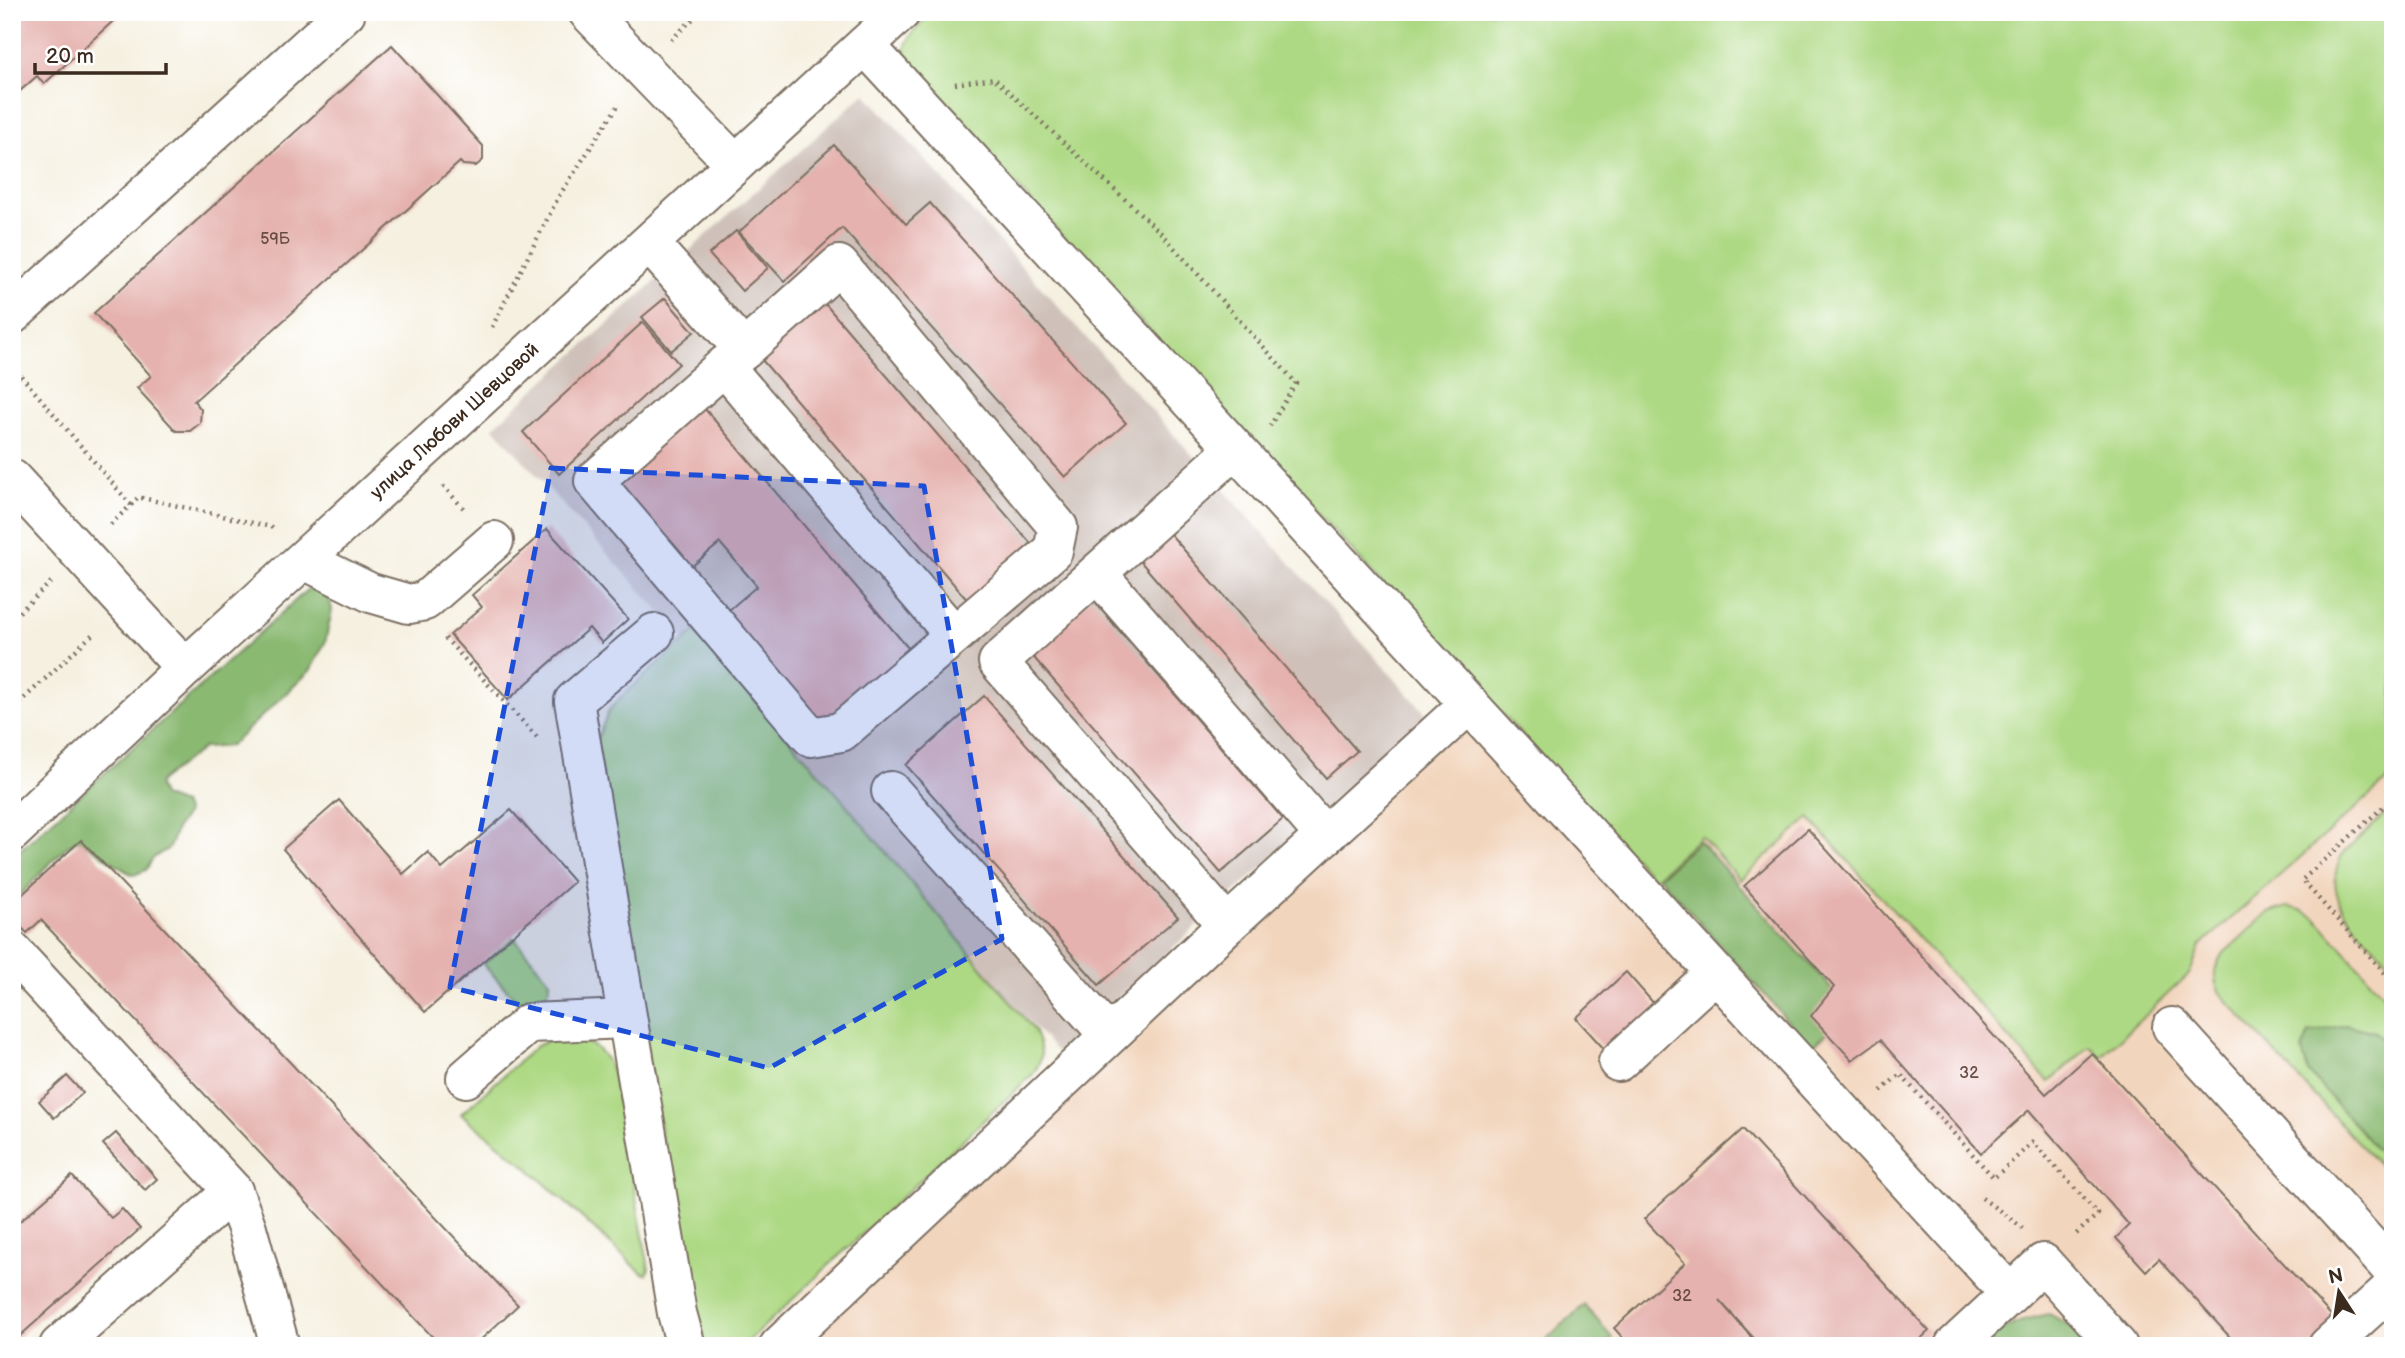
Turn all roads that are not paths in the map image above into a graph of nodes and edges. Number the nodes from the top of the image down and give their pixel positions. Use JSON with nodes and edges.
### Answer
{"nodes":[{"id":1,"x":345,"y":12,"type":"edge"},
{"id":2,"x":588,"y":12,"type":"edge"},
{"id":3,"x":901,"y":12,"type":"edge"},
{"id":4,"x":865,"y":45,"type":"junction"},
{"id":5,"x":735,"y":164,"type":"junction"},
{"id":6,"x":650,"y":244,"type":"junction"},
{"id":7,"x":12,"y":315,"type":"edge"},
{"id":8,"x":734,"y":358,"type":"junction"},
{"id":9,"x":1242,"y":456,"type":"junction"},
{"id":10,"x":12,"y":479,"type":"edge"},
{"id":11,"x":494,"y":541,"type":"dead end"},
{"id":12,"x":304,"y":560,"type":"junction"},
{"id":13,"x":1097,"y":573,"type":"junction"},
{"id":14,"x":654,"y":633,"type":"dead end"},
{"id":15,"x":954,"y":635,"type":"junction"},
{"id":16,"x":185,"y":668,"type":"junction"},
{"id":17,"x":1469,"y":704,"type":"junction"},
{"id":18,"x":891,"y":791,"type":"dead end"},
{"id":19,"x":12,"y":832,"type":"edge"},
{"id":20,"x":1325,"y":836,"type":"junction"},
{"id":21,"x":1227,"y":925,"type":"junction"},
{"id":22,"x":12,"y":951,"type":"edge"},
{"id":23,"x":1715,"y":973,"type":"junction"},
{"id":24,"x":627,"y":1019,"type":"junction"},
{"id":25,"x":2172,"y":1027,"type":"dead end"},
{"id":26,"x":1108,"y":1035,"type":"junction"},
{"id":27,"x":1618,"y":1062,"type":"dead end"},
{"id":28,"x":466,"y":1078,"type":"dead end"},
{"id":29,"x":233,"y":1191,"type":"junction"},
{"id":30,"x":2393,"y":1271,"type":"edge"},
{"id":31,"x":2393,"y":1287,"type":"edge"},
{"id":32,"x":2010,"y":1294,"type":"junction"},
{"id":33,"x":59,"y":1346,"type":"edge"},
{"id":34,"x":280,"y":1346,"type":"edge"},
{"id":35,"x":686,"y":1346,"type":"edge"},
{"id":36,"x":779,"y":1346,"type":"edge"},
{"id":37,"x":1954,"y":1346,"type":"edge"},
{"id":38,"x":2118,"y":1346,"type":"edge"},
{"id":39,"x":2328,"y":1346,"type":"edge"}],
"edges":[{"from":1,"to":7,"type":"street"},
{"from":2,"to":5,"type":"street"},
{"from":3,"to":4,"type":"street","name":"улица Любови Шевцовой"},
{"from":4,"to":5,"type":"street","name":"улица Любови Шевцовой"},
{"from":4,"to":9,"type":"street"},
{"from":5,"to":6,"type":"street","name":"улица Любови Шевцовой"},
{"from":6,"to":8,"type":"street"},
{"from":6,"to":12,"type":"street","name":"улица Любови Шевцовой"},
{"from":8,"to":15,"type":"street"},
{"from":8,"to":15,"type":"street"},
{"from":8,"to":15,"type":"street"},
{"from":9,"to":13,"type":"street"},
{"from":9,"to":17,"type":"street"},
{"from":10,"to":16,"type":"street"},
{"from":11,"to":12,"type":"street"},
{"from":12,"to":16,"type":"street","name":"улица Любови Шевцовой"},
{"from":13,"to":20,"type":"street"},
{"from":13,"to":21,"type":"street"},
{"from":14,"to":24,"type":"street"},
{"from":16,"to":19,"type":"street","name":"улица Любови Шевцовой"},
{"from":17,"to":20,"type":"street"},
{"from":17,"to":23,"type":"street"},
{"from":18,"to":26,"type":"street"},
{"from":20,"to":21,"type":"street"},
{"from":21,"to":26,"type":"street"},
{"from":22,"to":29,"type":"street"},
{"from":23,"to":27,"type":"street"},
{"from":23,"to":32,"type":"street"},
{"from":24,"to":28,"type":"street"},
{"from":24,"to":35,"type":"street"},
{"from":25,"to":30,"type":"street"},
{"from":26,"to":36,"type":"street"},
{"from":29,"to":33,"type":"street"},
{"from":29,"to":34,"type":"street"},
{"from":31,"to":39,"type":"street"},
{"from":32,"to":37,"type":"street"},
{"from":32,"to":38,"type":"street"}]}
